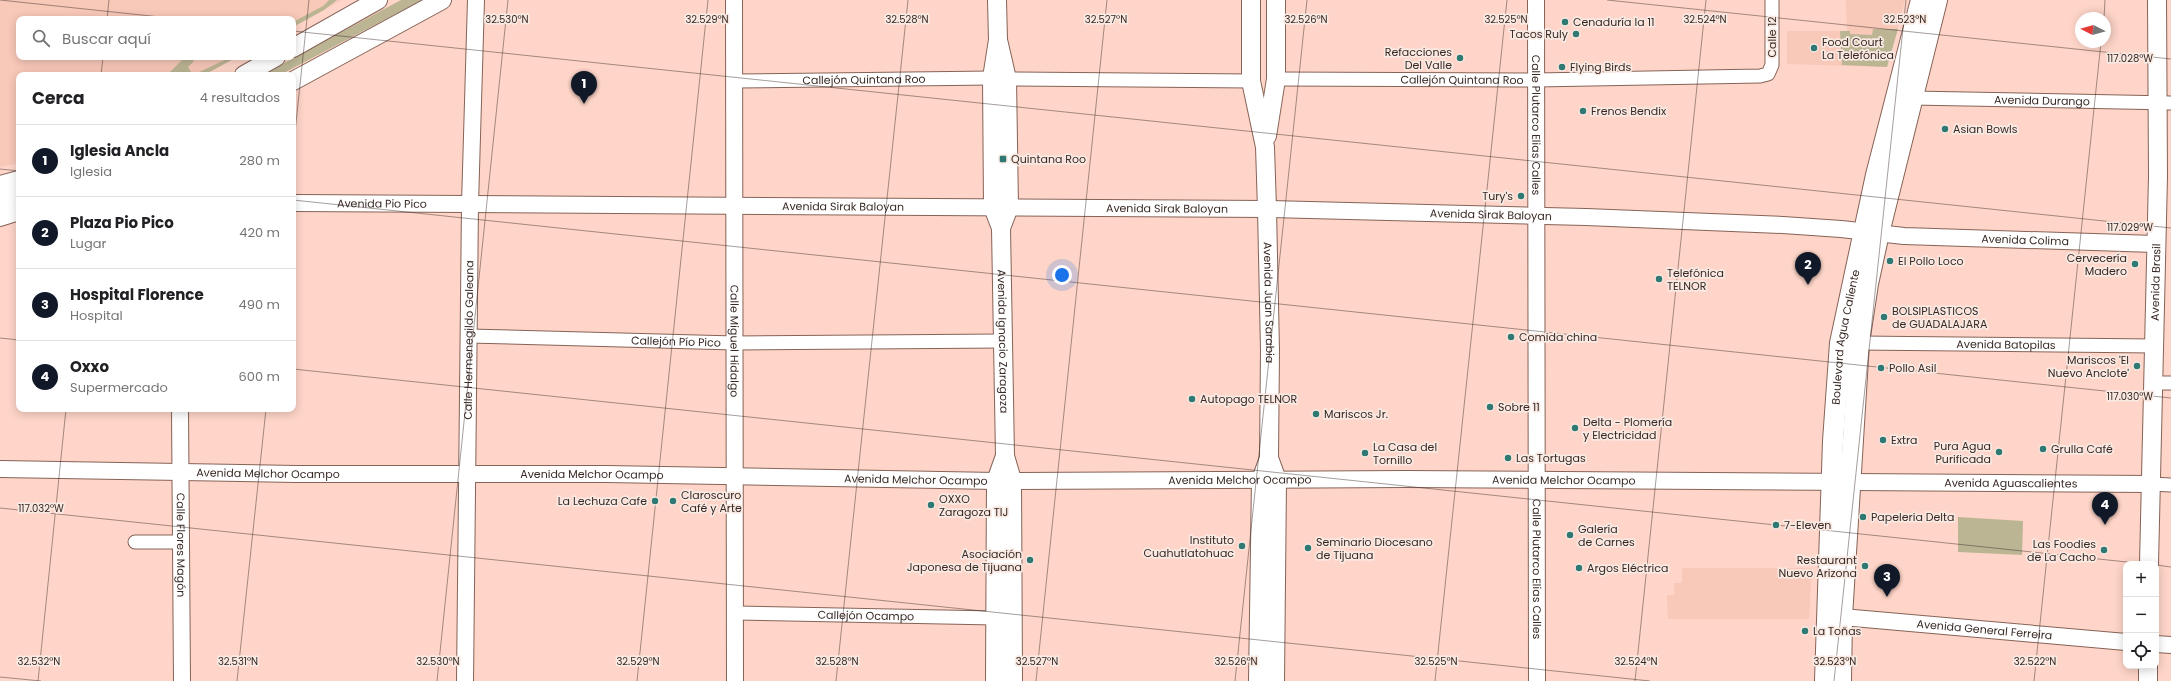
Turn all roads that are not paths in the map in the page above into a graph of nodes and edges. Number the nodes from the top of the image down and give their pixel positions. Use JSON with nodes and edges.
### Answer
{"nodes":[{"id":1,"x":378,"y":0,"type":"edge"},
{"id":2,"x":442,"y":0,"type":"edge"},
{"id":3,"x":476,"y":0,"type":"edge"},
{"id":4,"x":734,"y":0,"type":"edge"},
{"id":5,"x":997,"y":0,"type":"edge"},
{"id":6,"x":1251,"y":0,"type":"edge"},
{"id":7,"x":1276,"y":0,"type":"edge"},
{"id":8,"x":1536,"y":0,"type":"edge"},
{"id":9,"x":1772,"y":0,"type":"edge"},
{"id":10,"x":1921,"y":0,"type":"edge"},
{"id":11,"x":1937,"y":0,"type":"edge"},
{"id":12,"x":2157,"y":0,"type":"edge"},
{"id":13,"x":296,"y":46,"type":"edge"},
{"id":14,"x":271,"y":60,"type":"edge"},
{"id":15,"x":249,"y":72,"type":"edge"},
{"id":16,"x":1768,"y":74,"type":"joint"},
{"id":17,"x":1000,"y":78,"type":"junction"},
{"id":18,"x":296,"y":79,"type":"edge"},
{"id":19,"x":1276,"y":79,"type":"junction"},
{"id":20,"x":1536,"y":80,"type":"junction"},
{"id":21,"x":735,"y":81,"type":"junction"},
{"id":22,"x":1251,"y":81,"type":"junction"},
{"id":23,"x":1912,"y":98,"type":"junction"},
{"id":24,"x":2164,"y":103,"type":"edge"},
{"id":25,"x":1265,"y":147,"type":"junction"},
{"id":26,"x":16,"y":181,"type":"edge"},
{"id":27,"x":0,"y":185,"type":"edge"},
{"id":28,"x":16,"y":193,"type":"edge"},
{"id":29,"x":0,"y":200,"type":"edge"},
{"id":30,"x":296,"y":203,"type":"edge"},
{"id":31,"x":470,"y":204,"type":"junction"},
{"id":32,"x":735,"y":206,"type":"junction"},
{"id":33,"x":1001,"y":207,"type":"junction"},
{"id":34,"x":1267,"y":209,"type":"junction"},
{"id":35,"x":16,"y":212,"type":"edge"},
{"id":36,"x":1537,"y":215,"type":"junction"},
{"id":37,"x":0,"y":217,"type":"edge"},
{"id":38,"x":1871,"y":232,"type":"junction"},
{"id":39,"x":2163,"y":244,"type":"edge"},
{"id":40,"x":469,"y":336,"type":"junction"},
{"id":41,"x":1003,"y":341,"type":"junction"},
{"id":42,"x":735,"y":343,"type":"junction"},
{"id":43,"x":1859,"y":343,"type":"junction"},
{"id":44,"x":2154,"y":346,"type":"junction"},
{"id":45,"x":2162,"y":383,"type":"edge"},
{"id":46,"x":180,"y":412,"type":"edge"},
{"id":47,"x":0,"y":469,"type":"edge"},
{"id":48,"x":181,"y":473,"type":"junction"},
{"id":49,"x":468,"y":476,"type":"junction"},
{"id":50,"x":734,"y":477,"type":"junction"},
{"id":51,"x":1004,"y":480,"type":"junction"},
{"id":52,"x":1269,"y":480,"type":"junction"},
{"id":53,"x":1537,"y":481,"type":"junction"},
{"id":54,"x":1841,"y":483,"type":"junction"},
{"id":55,"x":2151,"y":484,"type":"junction"},
{"id":56,"x":2171,"y":485,"type":"edge"},
{"id":57,"x":135,"y":542,"type":"dead end"},
{"id":58,"x":180,"y":542,"type":"junction"},
{"id":59,"x":2150,"y":561,"type":"edge"},
{"id":60,"x":736,"y":613,"type":"junction"},
{"id":61,"x":1842,"y":617,"type":"junction"},
{"id":62,"x":995,"y":618,"type":"junction"},
{"id":63,"x":2123,"y":642,"type":"edge"},
{"id":64,"x":2159,"y":644,"type":"edge"},
{"id":65,"x":2171,"y":645,"type":"edge"},
{"id":66,"x":2148,"y":669,"type":"edge"},
{"id":67,"x":182,"y":681,"type":"edge"},
{"id":68,"x":465,"y":681,"type":"edge"},
{"id":69,"x":735,"y":681,"type":"edge"},
{"id":70,"x":995,"y":681,"type":"edge"},
{"id":71,"x":1013,"y":681,"type":"edge"},
{"id":72,"x":1258,"y":681,"type":"edge"},
{"id":73,"x":1275,"y":681,"type":"edge"},
{"id":74,"x":1537,"y":681,"type":"edge"},
{"id":75,"x":1825,"y":681,"type":"edge"},
{"id":76,"x":1840,"y":681,"type":"edge"},
{"id":77,"x":2148,"y":681,"type":"edge"}],
"edges":[{"from":1,"to":13,"type":"main road"},
{"from":2,"to":18,"type":"main road"},
{"from":3,"to":31,"type":"street","name":"Calle Hermenegildo Galeana"},
{"from":4,"to":21,"type":"street","name":"Calle Miguel Hidalgo"},
{"from":5,"to":17,"type":"main road","name":"Avenida Ignacio Zaragoza"},
{"from":6,"to":22,"type":"main road","name":"Avenida Juan Sarabia"},
{"from":7,"to":19,"type":"main road","name":"Avenida Juan Sarabia"},
{"from":8,"to":20,"type":"street","name":"Calle Plutarco Elias Calles"},
{"from":9,"to":16,"type":"street","name":"Calle 12"},
{"from":10,"to":38,"type":"main road","name":"Boulevard Agua Caliente"},
{"from":11,"to":23,"type":"main road","name":"Boulevard Agua Caliente"},
{"from":12,"to":24,"type":"main road","name":"Avenida Brasil"},
{"from":14,"to":15,"type":"main road"},
{"from":16,"to":20,"type":"street","name":"Callejón Quintana Roo"},
{"from":17,"to":21,"type":"street","name":"Callejón Quintana Roo"},
{"from":17,"to":22,"type":"street","name":"Callejón Quintana Roo"},
{"from":17,"to":33,"type":"main road","name":"Avenida Ignacio Zaragoza"},
{"from":19,"to":20,"type":"street","name":"Callejón Quintana Roo"},
{"from":19,"to":25,"type":"main road","name":"Avenida Juan Sarabia"},
{"from":20,"to":36,"type":"street","name":"Calle Plutarco Elias Calles"},
{"from":21,"to":32,"type":"street","name":"Calle Miguel Hidalgo"},
{"from":22,"to":25,"type":"main road","name":"Avenida Juan Sarabia"},
{"from":23,"to":24,"type":"street","name":"Avenida Durango"},
{"from":23,"to":38,"type":"main road","name":"Boulevard Agua Caliente"},
{"from":24,"to":39,"type":"main road","name":"Avenida Brasil"},
{"from":25,"to":34,"type":"main road","name":"Avenida Juan Sarabia"},
{"from":26,"to":27,"type":"main road"},
{"from":28,"to":29,"type":"main road"},
{"from":30,"to":31,"type":"street","name":"Avenida Pio Pico"},
{"from":31,"to":32,"type":"street","name":"Avenida Sirak Baloyan"},
{"from":31,"to":40,"type":"street","name":"Calle Hermenegildo Galeana"},
{"from":32,"to":33,"type":"street","name":"Avenida Sirak Baloyan"},
{"from":32,"to":42,"type":"street","name":"Calle Miguel Hidalgo"},
{"from":33,"to":34,"type":"street","name":"Avenida Sirak Baloyan"},
{"from":33,"to":41,"type":"main road","name":"Avenida Ignacio Zaragoza"},
{"from":34,"to":36,"type":"street","name":"Avenida Sirak Baloyan"},
{"from":34,"to":52,"type":"main road","name":"Avenida Juan Sarabia"},
{"from":35,"to":37,"type":"main road"},
{"from":36,"to":38,"type":"street","name":"Avenida Sirak Baloyan"},
{"from":36,"to":53,"type":"street","name":"Calle Plutarco Elias Calles"},
{"from":38,"to":39,"type":"street","name":"Avenida Colima"},
{"from":38,"to":43,"type":"main road","name":"Boulevard Agua Caliente"},
{"from":38,"to":54,"type":"main road","name":"Boulevard Agua Caliente"},
{"from":39,"to":44,"type":"main road","name":"Avenida Brasil"},
{"from":40,"to":42,"type":"street","name":"Callejón Pío Pico"},
{"from":40,"to":49,"type":"street","name":"Calle Hermenegildo Galeana"},
{"from":41,"to":42,"type":"street","name":"Callejón Pío Pico"},
{"from":41,"to":51,"type":"main road","name":"Avenida Ignacio Zaragoza"},
{"from":42,"to":50,"type":"street","name":"Calle Miguel Hidalgo"},
{"from":43,"to":44,"type":"street","name":"Avenida Batopilas"},
{"from":43,"to":54,"type":"main road","name":"Boulevard Agua Caliente"},
{"from":44,"to":45,"type":"main road","name":"Avenida Brasil"},
{"from":45,"to":55,"type":"main road","name":"Avenida Brasil"},
{"from":46,"to":48,"type":"street","name":"Calle Flores Magón"},
{"from":47,"to":48,"type":"street","name":"Avenida Melchor Ocampo"},
{"from":48,"to":49,"type":"street","name":"Avenida Melchor Ocampo"},
{"from":48,"to":58,"type":"street","name":"Calle Flores Magón"},
{"from":49,"to":50,"type":"street","name":"Avenida Melchor Ocampo"},
{"from":49,"to":68,"type":"street","name":"Calle Hermenegildo Galeana"},
{"from":50,"to":51,"type":"street","name":"Avenida Melchor Ocampo"},
{"from":50,"to":60,"type":"street","name":"Calle Miguel Hidalgo"},
{"from":51,"to":52,"type":"street","name":"Avenida Melchor Ocampo"},
{"from":51,"to":62,"type":"main road","name":"Avenida Ignacio Zaragoza"},
{"from":51,"to":71,"type":"main road","name":"Avenida Ignacio Zaragoza"},
{"from":52,"to":53,"type":"street","name":"Avenida Melchor Ocampo"},
{"from":52,"to":72,"type":"main road","name":"Avenida Juan Sarabia"},
{"from":52,"to":73,"type":"main road","name":"Avenida Juan Sarabia"},
{"from":53,"to":54,"type":"street","name":"Avenida Melchor Ocampo"},
{"from":53,"to":74,"type":"street","name":"Calle Plutarco Elias Calles"},
{"from":54,"to":55,"type":"street","name":"Avenida Aguascalientes"},
{"from":54,"to":61,"type":"main road","name":"Boulevard Agua Caliente"},
{"from":54,"to":75,"type":"main road","name":"Boulevard Agua Caliente"},
{"from":55,"to":56,"type":"street","name":"Avenida Aguascalientes"},
{"from":55,"to":59,"type":"main road","name":"Avenida Brasil"},
{"from":57,"to":58,"type":"street"},
{"from":58,"to":67,"type":"street","name":"Calle Flores Magón"},
{"from":60,"to":62,"type":"street","name":"Callejón Ocampo"},
{"from":60,"to":69,"type":"street","name":"Calle Miguel Hidalgo"},
{"from":61,"to":63,"type":"street","name":"Avenida General Ferreira"},
{"from":61,"to":76,"type":"main road","name":"Boulevard Agua Caliente"},
{"from":62,"to":70,"type":"main road","name":"Avenida Ignacio Zaragoza"},
{"from":64,"to":65,"type":"street"},
{"from":66,"to":77,"type":"main road"}]}
